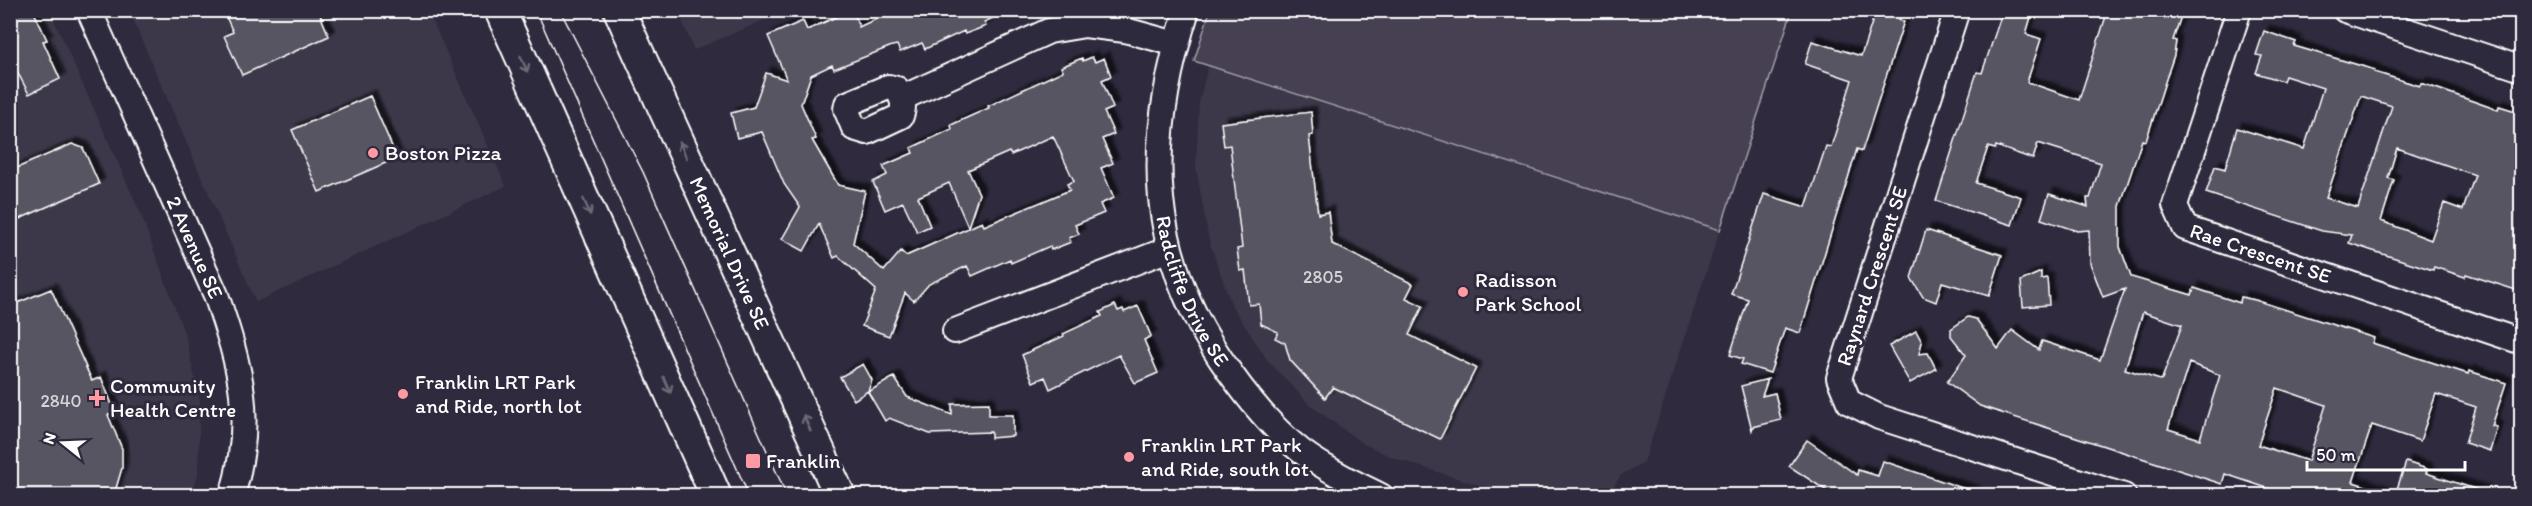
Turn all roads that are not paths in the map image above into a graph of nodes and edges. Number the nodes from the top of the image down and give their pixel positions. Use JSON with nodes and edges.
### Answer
{"nodes":[{"id":1,"x":89,"y":10,"type":"edge"},
{"id":2,"x":501,"y":10,"type":"edge"},
{"id":3,"x":619,"y":10,"type":"edge"},
{"id":4,"x":636,"y":10,"type":"edge"},
{"id":5,"x":1187,"y":10,"type":"edge"},
{"id":6,"x":1957,"y":10,"type":"edge"},
{"id":7,"x":2240,"y":10,"type":"edge"},
{"id":8,"x":2345,"y":10,"type":"edge"},
{"id":9,"x":1176,"y":44,"type":"junction"},
{"id":10,"x":2522,"y":69,"type":"edge"},
{"id":11,"x":648,"y":75,"type":"junction"},
{"id":12,"x":902,"y":98,"type":"dead end"},
{"id":13,"x":1168,"y":249,"type":"junction"},
{"id":14,"x":955,"y":331,"type":"dead end"},
{"id":15,"x":2522,"y":342,"type":"edge"},
{"id":16,"x":232,"y":495,"type":"edge"},
{"id":17,"x":716,"y":495,"type":"edge"},
{"id":18,"x":840,"y":495,"type":"edge"},
{"id":19,"x":1381,"y":495,"type":"edge"},
{"id":20,"x":2124,"y":495,"type":"edge"}],
"edges":[{"from":1,"to":16,"type":"street","name":"2 Avenue SE"},
{"from":2,"to":17,"type":"main road","one_way":true},
{"from":3,"to":11,"type":"main road","name":"Memorial Drive SE"},
{"from":4,"to":11,"type":"main road"},
{"from":5,"to":9,"type":"street","name":"Radcliffe Drive SE"},
{"from":6,"to":20,"type":"street","name":"Raynard Crescent SE"},
{"from":7,"to":15,"type":"street","name":"Rae Crescent SE"},
{"from":8,"to":10,"type":"street"},
{"from":9,"to":12,"type":"street"},
{"from":9,"to":13,"type":"street","name":"Radcliffe Drive SE"},
{"from":18,"to":11,"type":"main road","name":"Memorial Drive SE","one_way":true},
{"from":13,"to":14,"type":"street"},
{"from":13,"to":19,"type":"street","name":"Radcliffe Drive SE"}]}
